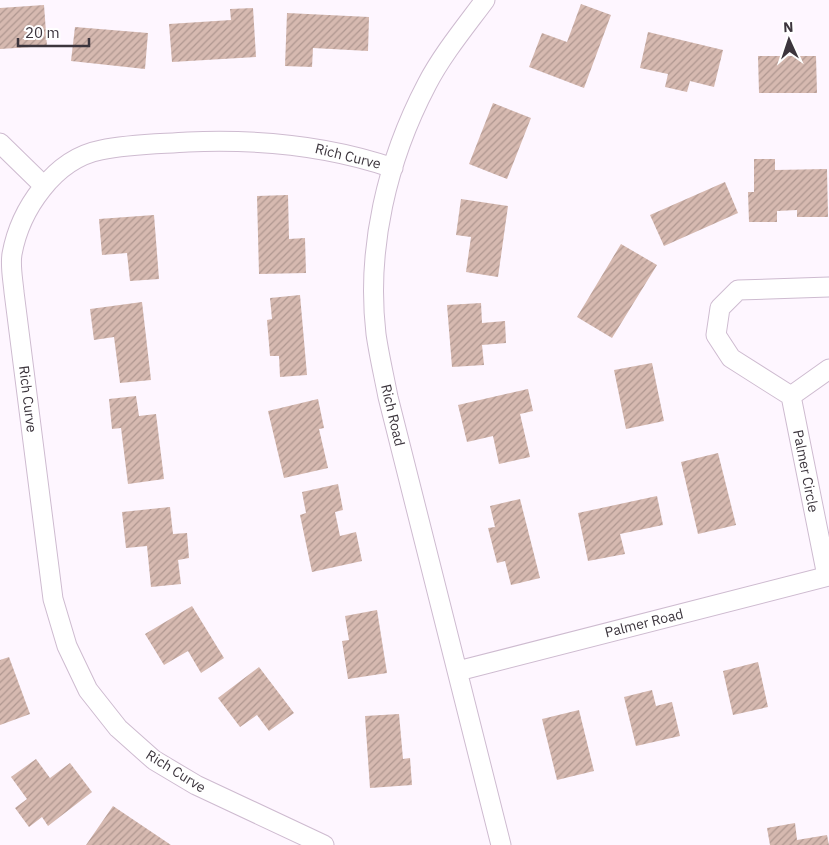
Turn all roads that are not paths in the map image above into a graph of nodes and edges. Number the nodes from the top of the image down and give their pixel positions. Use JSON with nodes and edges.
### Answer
{"nodes":[{"id":1,"x":485,"y":0,"type":"edge"},
{"id":2,"x":0,"y":143,"type":"edge"},
{"id":3,"x":393,"y":168,"type":"junction"},
{"id":4,"x":43,"y":185,"type":"junction"},
{"id":5,"x":829,"y":287,"type":"edge"},
{"id":6,"x":829,"y":369,"type":"edge"},
{"id":7,"x":791,"y":396,"type":"junction"},
{"id":8,"x":828,"y":576,"type":"edge"},
{"id":9,"x":458,"y":671,"type":"junction"},
{"id":10,"x":324,"y":845,"type":"edge"},
{"id":11,"x":501,"y":845,"type":"edge"}],
"edges":[{"from":1,"to":3,"type":"street","name":"Rich Road"},
{"from":2,"to":4,"type":"street"},
{"from":3,"to":4,"type":"street","name":"Rich Curve"},
{"from":3,"to":9,"type":"street","name":"Rich Road"},
{"from":4,"to":10,"type":"street","name":"Rich Curve"},
{"from":5,"to":7,"type":"street"},
{"from":6,"to":7,"type":"street"},
{"from":7,"to":8,"type":"street","name":"Palmer Circle"},
{"from":8,"to":9,"type":"street","name":"Palmer Road"},
{"from":9,"to":11,"type":"street","name":"Rich Road"}]}
